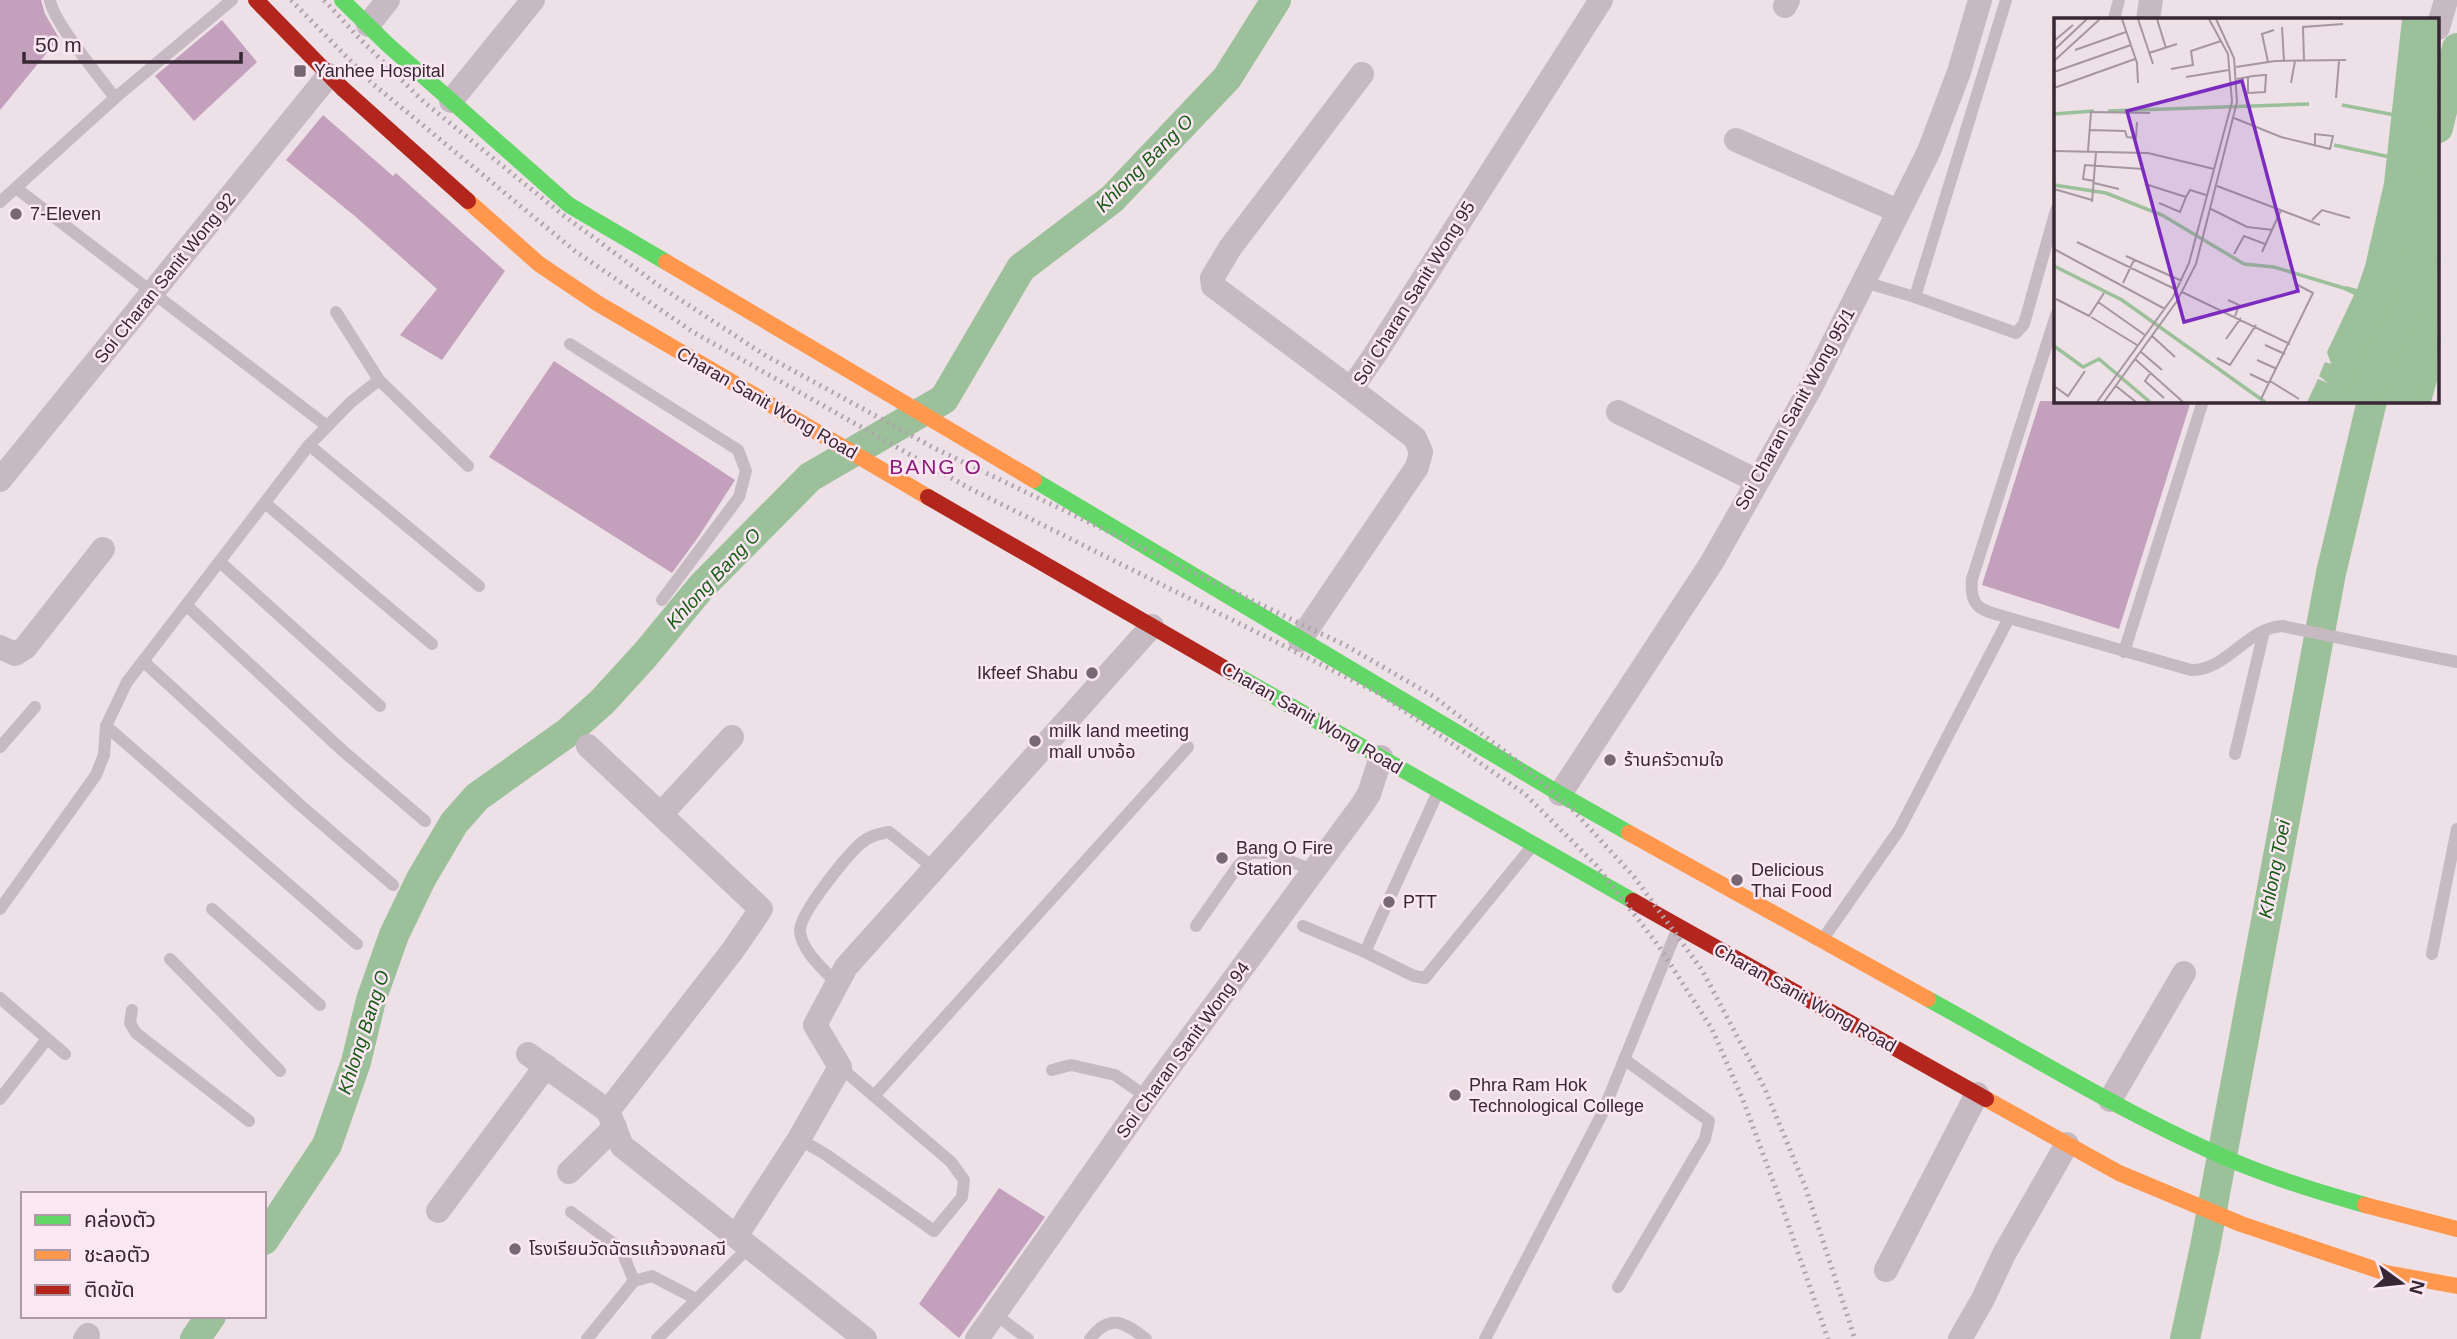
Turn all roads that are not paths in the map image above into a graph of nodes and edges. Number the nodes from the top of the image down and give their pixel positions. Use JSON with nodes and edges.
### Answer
{"nodes":[{"id":1,"x":50,"y":0,"type":"edge"},
{"id":2,"x":232,"y":0,"type":"edge"},
{"id":3,"x":256,"y":0,"type":"edge"},
{"id":4,"x":342,"y":0,"type":"edge"},
{"id":5,"x":388,"y":0,"type":"edge"},
{"id":6,"x":533,"y":0,"type":"edge"},
{"id":7,"x":1601,"y":0,"type":"edge"},
{"id":8,"x":1980,"y":0,"type":"edge"},
{"id":9,"x":2006,"y":0,"type":"edge"},
{"id":10,"x":2119,"y":0,"type":"edge"},
{"id":11,"x":2151,"y":0,"type":"edge"},
{"id":12,"x":2446,"y":0,"type":"edge"},
{"id":13,"x":2114,"y":18,"type":"edge"},
{"id":14,"x":2148,"y":18,"type":"edge"},
{"id":15,"x":2440,"y":21,"type":"edge"},
{"id":16,"x":368,"y":25,"type":"junction"},
{"id":17,"x":1362,"y":74,"type":"dead end"},
{"id":18,"x":329,"y":75,"type":"junction"},
{"id":19,"x":115,"y":98,"type":"junction"},
{"id":20,"x":451,"y":101,"type":"junction"},
{"id":21,"x":1736,"y":140,"type":"dead end"},
{"id":22,"x":16,"y":188,"type":"junction"},
{"id":23,"x":0,"y":202,"type":"edge"},
{"id":24,"x":1898,"y":211,"type":"junction"},
{"id":25,"x":2054,"y":217,"type":"edge"},
{"id":26,"x":1864,"y":282,"type":"junction"},
{"id":27,"x":153,"y":293,"type":"junction"},
{"id":28,"x":1915,"y":297,"type":"junction"},
{"id":29,"x":336,"y":312,"type":"dead end"},
{"id":30,"x":2054,"y":321,"type":"edge"},
{"id":31,"x":570,"y":344,"type":"dead end"},
{"id":32,"x":379,"y":380,"type":"junction"},
{"id":33,"x":1351,"y":389,"type":"junction"},
{"id":34,"x":2203,"y":402,"type":"edge"},
{"id":35,"x":1619,"y":412,"type":"dead end"},
{"id":36,"x":327,"y":426,"type":"junction"},
{"id":37,"x":309,"y":445,"type":"junction"},
{"id":38,"x":468,"y":466,"type":"dead end"},
{"id":39,"x":0,"y":480,"type":"edge"},
{"id":40,"x":1757,"y":481,"type":"junction"},
{"id":41,"x":265,"y":503,"type":"junction"},
{"id":42,"x":103,"y":549,"type":"dead end"},
{"id":43,"x":220,"y":562,"type":"junction"},
{"id":44,"x":479,"y":586,"type":"dead end"},
{"id":45,"x":662,"y":600,"type":"dead end"},
{"id":46,"x":186,"y":605,"type":"junction"},
{"id":47,"x":2008,"y":618,"type":"junction"},
{"id":48,"x":1152,"y":626,"type":"junction"},
{"id":49,"x":2264,"y":631,"type":"junction"},
{"id":50,"x":432,"y":644,"type":"dead end"},
{"id":51,"x":1297,"y":645,"type":"junction"},
{"id":52,"x":0,"y":647,"type":"edge"},
{"id":53,"x":2124,"y":652,"type":"junction"},
{"id":54,"x":144,"y":661,"type":"junction"},
{"id":55,"x":2457,"y":662,"type":"edge"},
{"id":56,"x":1411,"y":705,"type":"junction"},
{"id":57,"x":380,"y":706,"type":"dead end"},
{"id":58,"x":35,"y":707,"type":"dead end"},
{"id":59,"x":1401,"y":723,"type":"dead end"},
{"id":60,"x":106,"y":726,"type":"junction"},
{"id":61,"x":732,"y":737,"type":"dead end"},
{"id":62,"x":588,"y":746,"type":"dead end"},
{"id":63,"x":0,"y":747,"type":"edge"},
{"id":64,"x":1188,"y":747,"type":"dead end"},
{"id":65,"x":1386,"y":749,"type":"junction"},
{"id":66,"x":2235,"y":754,"type":"dead end"},
{"id":67,"x":1439,"y":791,"type":"junction"},
{"id":68,"x":1560,"y":794,"type":"junction"},
{"id":69,"x":660,"y":814,"type":"junction"},
{"id":70,"x":425,"y":821,"type":"dead end"},
{"id":71,"x":2457,"y":829,"type":"edge"},
{"id":72,"x":1532,"y":845,"type":"junction"},
{"id":73,"x":935,"y":869,"type":"junction"},
{"id":74,"x":1315,"y":872,"type":"junction"},
{"id":75,"x":393,"y":885,"type":"dead end"},
{"id":76,"x":0,"y":909,"type":"edge"},
{"id":77,"x":212,"y":909,"type":"dead end"},
{"id":78,"x":1196,"y":926,"type":"dead end"},
{"id":79,"x":1303,"y":926,"type":"dead end"},
{"id":80,"x":1678,"y":926,"type":"junction"},
{"id":81,"x":1823,"y":939,"type":"junction"},
{"id":82,"x":357,"y":944,"type":"dead end"},
{"id":83,"x":1365,"y":952,"type":"junction"},
{"id":84,"x":2432,"y":954,"type":"dead end"},
{"id":85,"x":170,"y":959,"type":"dead end"},
{"id":86,"x":2184,"y":973,"type":"dead end"},
{"id":87,"x":837,"y":984,"type":"junction"},
{"id":88,"x":0,"y":998,"type":"edge"},
{"id":89,"x":320,"y":1005,"type":"dead end"},
{"id":90,"x":132,"y":1010,"type":"dead end"},
{"id":91,"x":47,"y":1040,"type":"junction"},
{"id":92,"x":65,"y":1055,"type":"dead end"},
{"id":93,"x":1624,"y":1059,"type":"junction"},
{"id":94,"x":841,"y":1067,"type":"junction"},
{"id":95,"x":1052,"y":1070,"type":"dead end"},
{"id":96,"x":280,"y":1071,"type":"dead end"},
{"id":97,"x":1977,"y":1094,"type":"junction"},
{"id":98,"x":874,"y":1096,"type":"junction"},
{"id":99,"x":1147,"y":1097,"type":"junction"},
{"id":100,"x":0,"y":1099,"type":"edge"},
{"id":101,"x":2110,"y":1100,"type":"junction"},
{"id":102,"x":612,"y":1119,"type":"junction"},
{"id":103,"x":249,"y":1121,"type":"dead end"},
{"id":104,"x":799,"y":1139,"type":"junction"},
{"id":105,"x":2067,"y":1144,"type":"junction"},
{"id":106,"x":569,"y":1172,"type":"dead end"},
{"id":107,"x":438,"y":1211,"type":"dead end"},
{"id":108,"x":571,"y":1212,"type":"dead end"},
{"id":109,"x":2457,"y":1229,"type":"edge"},
{"id":110,"x":743,"y":1242,"type":"junction"},
{"id":111,"x":1886,"y":1270,"type":"dead end"},
{"id":112,"x":634,"y":1281,"type":"junction"},
{"id":113,"x":2457,"y":1286,"type":"edge"},
{"id":114,"x":1618,"y":1287,"type":"dead end"},
{"id":115,"x":696,"y":1299,"type":"junction"},
{"id":116,"x":995,"y":1314,"type":"junction"},
{"id":117,"x":587,"y":1339,"type":"edge"},
{"id":118,"x":657,"y":1339,"type":"edge"},
{"id":119,"x":865,"y":1339,"type":"edge"},
{"id":120,"x":977,"y":1339,"type":"edge"},
{"id":121,"x":1028,"y":1339,"type":"edge"},
{"id":122,"x":1090,"y":1339,"type":"edge"},
{"id":123,"x":1146,"y":1339,"type":"edge"},
{"id":124,"x":1485,"y":1339,"type":"edge"},
{"id":125,"x":1960,"y":1339,"type":"edge"}],
"edges":[{"from":1,"to":19,"type":"lane"},
{"from":2,"to":19,"type":"lane"},
{"from":3,"to":18,"type":"main road","name":"Charan Sanit Wong Road"},
{"from":4,"to":16,"type":"main road"},
{"from":5,"to":16,"type":"street"},
{"from":6,"to":20,"type":"street"},
{"from":7,"to":33,"type":"street","name":"Soi Charan Sanit Wong 95"},
{"from":8,"to":24,"type":"street","name":"Soi Charan Sanit Wong 95/1"},
{"from":9,"to":28,"type":"lane"},
{"from":10,"to":13,"type":"lane"},
{"from":11,"to":14,"type":"street"},
{"from":12,"to":15,"type":"street"},
{"from":16,"to":20,"type":"main road"},
{"from":17,"to":33,"type":"street"},
{"from":18,"to":27,"type":"street","name":"Soi Charan Sanit Wong 92"},
{"from":18,"to":48,"type":"main road","name":"Charan Sanit Wong Road"},
{"from":19,"to":22,"type":"lane"},
{"from":20,"to":51,"type":"main road"},
{"from":21,"to":24,"type":"street"},
{"from":22,"to":23,"type":"lane"},
{"from":22,"to":27,"type":"lane"},
{"from":24,"to":26,"type":"street","name":"Soi Charan Sanit Wong 95/1"},
{"from":25,"to":28,"type":"lane"},
{"from":26,"to":28,"type":"lane"},
{"from":26,"to":40,"type":"street","name":"Soi Charan Sanit Wong 95/1"},
{"from":27,"to":36,"type":"lane"},
{"from":27,"to":39,"type":"street","name":"Soi Charan Sanit Wong 92"},
{"from":29,"to":32,"type":"lane"},
{"from":30,"to":47,"type":"lane"},
{"from":31,"to":45,"type":"lane"},
{"from":32,"to":36,"type":"lane"},
{"from":32,"to":38,"type":"lane"},
{"from":33,"to":51,"type":"street","name":"Soi Charan Sanit Wong 95"},
{"from":34,"to":53,"type":"lane"},
{"from":35,"to":40,"type":"street"},
{"from":36,"to":37,"type":"lane"},
{"from":37,"to":41,"type":"lane"},
{"from":37,"to":44,"type":"lane"},
{"from":40,"to":68,"type":"street","name":"Soi Charan Sanit Wong 95/1"},
{"from":41,"to":43,"type":"lane"},
{"from":41,"to":50,"type":"lane"},
{"from":42,"to":52,"type":"street"},
{"from":43,"to":46,"type":"lane"},
{"from":43,"to":57,"type":"lane"},
{"from":46,"to":54,"type":"lane"},
{"from":46,"to":70,"type":"lane"},
{"from":47,"to":53,"type":"lane"},
{"from":47,"to":81,"type":"lane"},
{"from":48,"to":65,"type":"main road","name":"Charan Sanit Wong Road"},
{"from":48,"to":73,"type":"street"},
{"from":49,"to":53,"type":"lane"},
{"from":49,"to":55,"type":"lane"},
{"from":49,"to":66,"type":"lane"},
{"from":51,"to":56,"type":"main road"},
{"from":54,"to":60,"type":"lane"},
{"from":54,"to":75,"type":"lane"},
{"from":56,"to":59,"type":"main road"},
{"from":56,"to":68,"type":"main road"},
{"from":58,"to":63,"type":"lane"},
{"from":60,"to":76,"type":"lane"},
{"from":60,"to":82,"type":"lane"},
{"from":61,"to":69,"type":"street"},
{"from":62,"to":69,"type":"street"},
{"from":64,"to":98,"type":"lane"},
{"from":65,"to":67,"type":"main road","name":"Charan Sanit Wong Road"},
{"from":65,"to":74,"type":"street","name":"Soi Charan Sanit Wong 94"},
{"from":67,"to":72,"type":"main road","name":"Charan Sanit Wong Road"},
{"from":67,"to":83,"type":"lane"},
{"from":68,"to":81,"type":"main road"},
{"from":69,"to":102,"type":"street"},
{"from":71,"to":84,"type":"lane"},
{"from":72,"to":80,"type":"main road","name":"Charan Sanit Wong Road"},
{"from":72,"to":83,"type":"lane"},
{"from":73,"to":87,"type":"street"},
{"from":73,"to":87,"type":"lane"},
{"from":74,"to":78,"type":"lane"},
{"from":74,"to":99,"type":"street","name":"Soi Charan Sanit Wong 94"},
{"from":77,"to":89,"type":"lane"},
{"from":79,"to":83,"type":"lane"},
{"from":80,"to":93,"type":"lane"},
{"from":80,"to":97,"type":"main road","name":"Charan Sanit Wong Road"},
{"from":81,"to":101,"type":"main road"},
{"from":85,"to":96,"type":"lane"},
{"from":86,"to":101,"type":"street"},
{"from":87,"to":94,"type":"street"},
{"from":88,"to":91,"type":"lane"},
{"from":90,"to":103,"type":"lane"},
{"from":91,"to":92,"type":"lane"},
{"from":91,"to":100,"type":"lane"},
{"from":93,"to":114,"type":"lane"},
{"from":93,"to":124,"type":"lane"},
{"from":94,"to":98,"type":"lane"},
{"from":94,"to":104,"type":"street"},
{"from":95,"to":99,"type":"lane"},
{"from":97,"to":105,"type":"main road","name":"Charan Sanit Wong Road"},
{"from":97,"to":111,"type":"street"},
{"from":98,"to":104,"type":"lane"},
{"from":99,"to":116,"type":"street","name":"Soi Charan Sanit Wong 94"},
{"from":101,"to":109,"type":"main road"},
{"from":102,"to":106,"type":"street"},
{"from":102,"to":107,"type":"street"},
{"from":102,"to":110,"type":"street"},
{"from":104,"to":110,"type":"street"},
{"from":105,"to":113,"type":"main road","name":"Charan Sanit Wong Road"},
{"from":105,"to":125,"type":"street"},
{"from":108,"to":112,"type":"lane"},
{"from":110,"to":115,"type":"lane"},
{"from":110,"to":119,"type":"street"},
{"from":112,"to":115,"type":"lane"},
{"from":112,"to":117,"type":"lane"},
{"from":115,"to":118,"type":"lane"},
{"from":116,"to":120,"type":"street","name":"Soi Charan Sanit Wong 94"},
{"from":116,"to":121,"type":"lane"},
{"from":122,"to":123,"type":"lane"}]}
